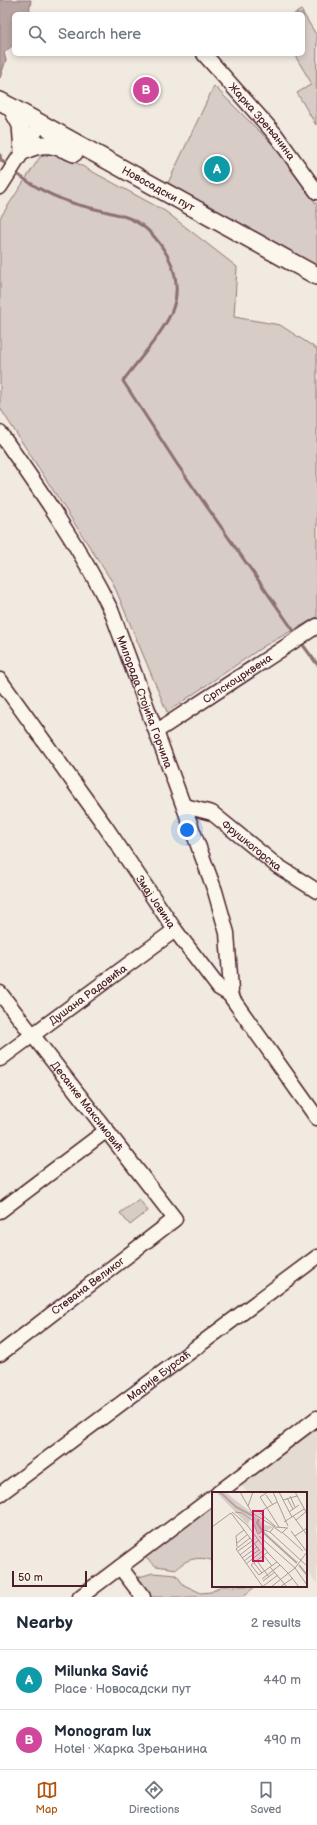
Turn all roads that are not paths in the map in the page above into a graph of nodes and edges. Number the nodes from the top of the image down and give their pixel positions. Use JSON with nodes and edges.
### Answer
{"nodes":[{"id":1,"x":206,"y":56,"type":"edge"},
{"id":2,"x":5,"y":104,"type":"edge"},
{"id":3,"x":41,"y":124,"type":"junction"},
{"id":4,"x":100,"y":156,"type":"junction"},
{"id":5,"x":19,"y":157,"type":"junction"},
{"id":6,"x":0,"y":187,"type":"edge"},
{"id":7,"x":317,"y":192,"type":"edge"},
{"id":8,"x":317,"y":276,"type":"edge"},
{"id":9,"x":0,"y":432,"type":"edge"},
{"id":10,"x":316,"y":626,"type":"edge"},
{"id":11,"x":0,"y":680,"type":"edge"},
{"id":12,"x":157,"y":731,"type":"junction"},
{"id":13,"x":185,"y":806,"type":"junction"},
{"id":14,"x":317,"y":891,"type":"edge"},
{"id":15,"x":175,"y":930,"type":"junction"},
{"id":16,"x":0,"y":993,"type":"edge"},
{"id":17,"x":229,"y":994,"type":"junction"},
{"id":18,"x":32,"y":1034,"type":"junction"},
{"id":19,"x":0,"y":1059,"type":"edge"},
{"id":20,"x":317,"y":1118,"type":"edge"},
{"id":21,"x":107,"y":1130,"type":"junction"},
{"id":22,"x":0,"y":1211,"type":"edge"},
{"id":23,"x":175,"y":1219,"type":"joint"},
{"id":24,"x":317,"y":1257,"type":"edge"},
{"id":25,"x":0,"y":1354,"type":"edge"},
{"id":26,"x":317,"y":1418,"type":"edge"},
{"id":27,"x":219,"y":1492,"type":"edge"},
{"id":28,"x":0,"y":1494,"type":"edge"},
{"id":29,"x":212,"y":1498,"type":"edge"},
{"id":30,"x":120,"y":1567,"type":"junction"},
{"id":31,"x":80,"y":1597,"type":"edge"},
{"id":32,"x":143,"y":1597,"type":"edge"}],
"edges":[{"from":1,"to":7,"type":"street","name":"Жарка Зрењанина"},
{"from":2,"to":3,"type":"main road","name":"Новосадски пут"},
{"from":2,"to":5,"type":"main road"},
{"from":3,"to":4,"type":"main road","name":"Новосадски пут"},
{"from":3,"to":5,"type":"street"},
{"from":4,"to":5,"type":"main road"},
{"from":4,"to":8,"type":"main road","name":"Новосадски пут"},
{"from":5,"to":6,"type":"street"},
{"from":9,"to":12,"type":"street","name":"Милорада Стојића Горчила"},
{"from":10,"to":12,"type":"street","name":"Српскоцрквена"},
{"from":11,"to":15,"type":"street","name":"Змај Јовина"},
{"from":12,"to":13,"type":"street","name":"Милорада Стојића Горчила"},
{"from":13,"to":14,"type":"street","name":"Фрушкогорска"},
{"from":13,"to":17,"type":"street","name":"Милорада Стојића Горчила"},
{"from":15,"to":17,"type":"street","name":"Змај Јовина"},
{"from":15,"to":18,"type":"street","name":"Душана Радовића"},
{"from":16,"to":18,"type":"street","name":"Десанке Максимовић"},
{"from":17,"to":20,"type":"street","name":"Змај Јовина"},
{"from":18,"to":19,"type":"street","name":"Душана Радовића"},
{"from":18,"to":21,"type":"street","name":"Десанке Максимовић"},
{"from":21,"to":22,"type":"street"},
{"from":21,"to":23,"type":"street","name":"Десанке Максимовић"},
{"from":23,"to":25,"type":"street","name":"Стевана Великог"},
{"from":24,"to":28,"type":"street","name":"Марије Бурсаћ"},
{"from":26,"to":27,"type":"street"},
{"from":29,"to":30,"type":"street"},
{"from":30,"to":31,"type":"street"},
{"from":30,"to":32,"type":"street"}]}
